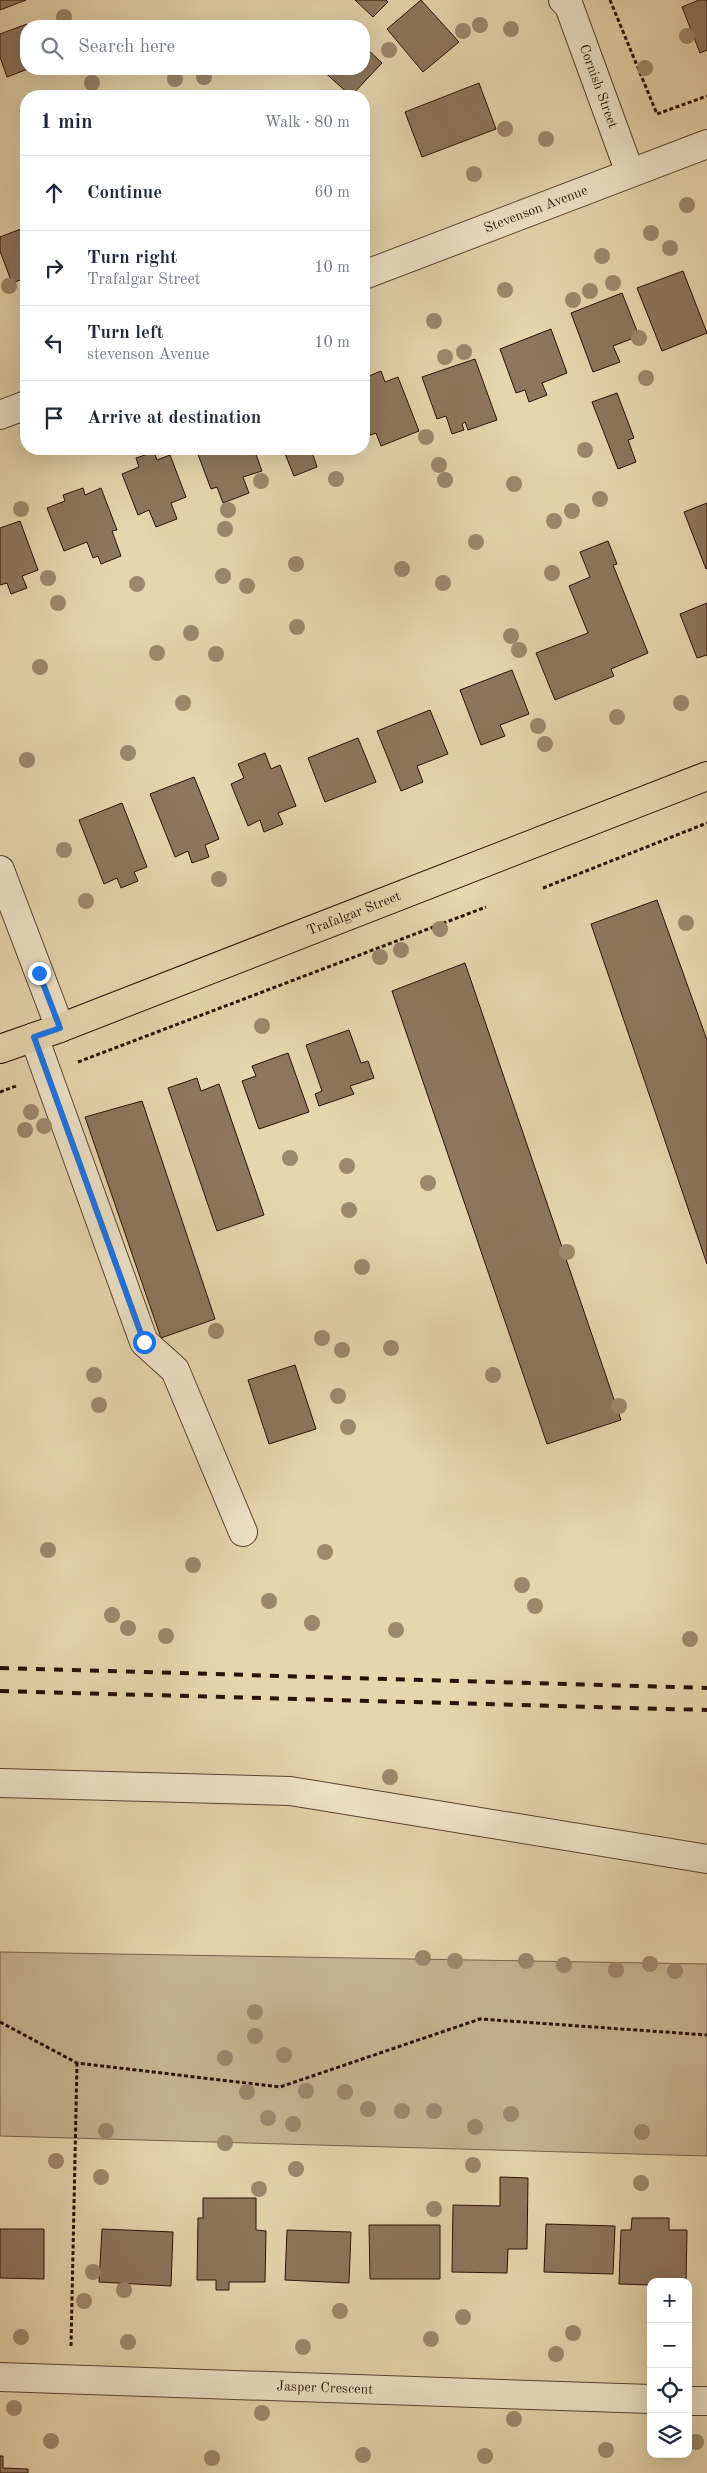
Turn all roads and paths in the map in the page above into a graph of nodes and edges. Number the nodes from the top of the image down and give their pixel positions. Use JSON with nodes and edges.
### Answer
{"nodes":[{"id":1,"x":563,"y":0,"type":"edge"},
{"id":2,"x":610,"y":0,"type":"edge"},
{"id":3,"x":707,"y":96,"type":"edge"},
{"id":4,"x":707,"y":144,"type":"edge"},
{"id":5,"x":630,"y":173,"type":"junction"},
{"id":6,"x":370,"y":274,"type":"edge"},
{"id":7,"x":20,"y":407,"type":"edge"},
{"id":8,"x":0,"y":415,"type":"edge"},
{"id":9,"x":707,"y":776,"type":"edge"},
{"id":10,"x":707,"y":823,"type":"edge"},
{"id":11,"x":0,"y":870,"type":"edge"},
{"id":12,"x":543,"y":888,"type":"dead end"},
{"id":13,"x":486,"y":907,"type":"dead end"},
{"id":14,"x":60,"y":1028,"type":"junction"},
{"id":15,"x":34,"y":1037,"type":"junction"},
{"id":16,"x":0,"y":1049,"type":"edge"},
{"id":17,"x":46,"y":1074,"type":"junction"},
{"id":18,"x":0,"y":1092,"type":"edge"},
{"id":19,"x":243,"y":1532,"type":"dead end"},
{"id":20,"x":0,"y":1783,"type":"edge"},
{"id":21,"x":707,"y":1859,"type":"edge"},
{"id":22,"x":0,"y":2022,"type":"edge"},
{"id":23,"x":707,"y":2034,"type":"edge"},
{"id":24,"x":77,"y":2063,"type":"junction"},
{"id":25,"x":0,"y":2377,"type":"edge"},
{"id":26,"x":71,"y":2379,"type":"junction"},
{"id":27,"x":647,"y":2399,"type":"edge"},
{"id":28,"x":692,"y":2401,"type":"edge"},
{"id":29,"x":707,"y":2401,"type":"edge"}],
"edges":[{"from":1,"to":5,"type":"street","name":"Cornish Street"},
{"from":2,"to":3,"type":"path"},
{"from":4,"to":5,"type":"street","name":"Stevenson Avenue"},
{"from":5,"to":6,"type":"street","name":"Stevenson Avenue"},
{"from":7,"to":8,"type":"street"},
{"from":9,"to":14,"type":"main road","name":"Trafalgar Street"},
{"from":10,"to":12,"type":"path"},
{"from":11,"to":14,"type":"street"},
{"from":13,"to":17,"type":"path"},
{"from":14,"to":15,"type":"main road","name":"Trafalgar Street"},
{"from":15,"to":16,"type":"main road","name":"Trafalgar Street"},
{"from":15,"to":17,"type":"street"},
{"from":17,"to":18,"type":"path"},
{"from":17,"to":19,"type":"street"},
{"from":20,"to":21,"type":"street"},
{"from":22,"to":24,"type":"path"},
{"from":23,"to":24,"type":"path"},
{"from":24,"to":26,"type":"path"},
{"from":25,"to":26,"type":"street","name":"Jasper Crescent"},
{"from":26,"to":27,"type":"street","name":"Jasper Crescent"},
{"from":28,"to":29,"type":"street"}]}
